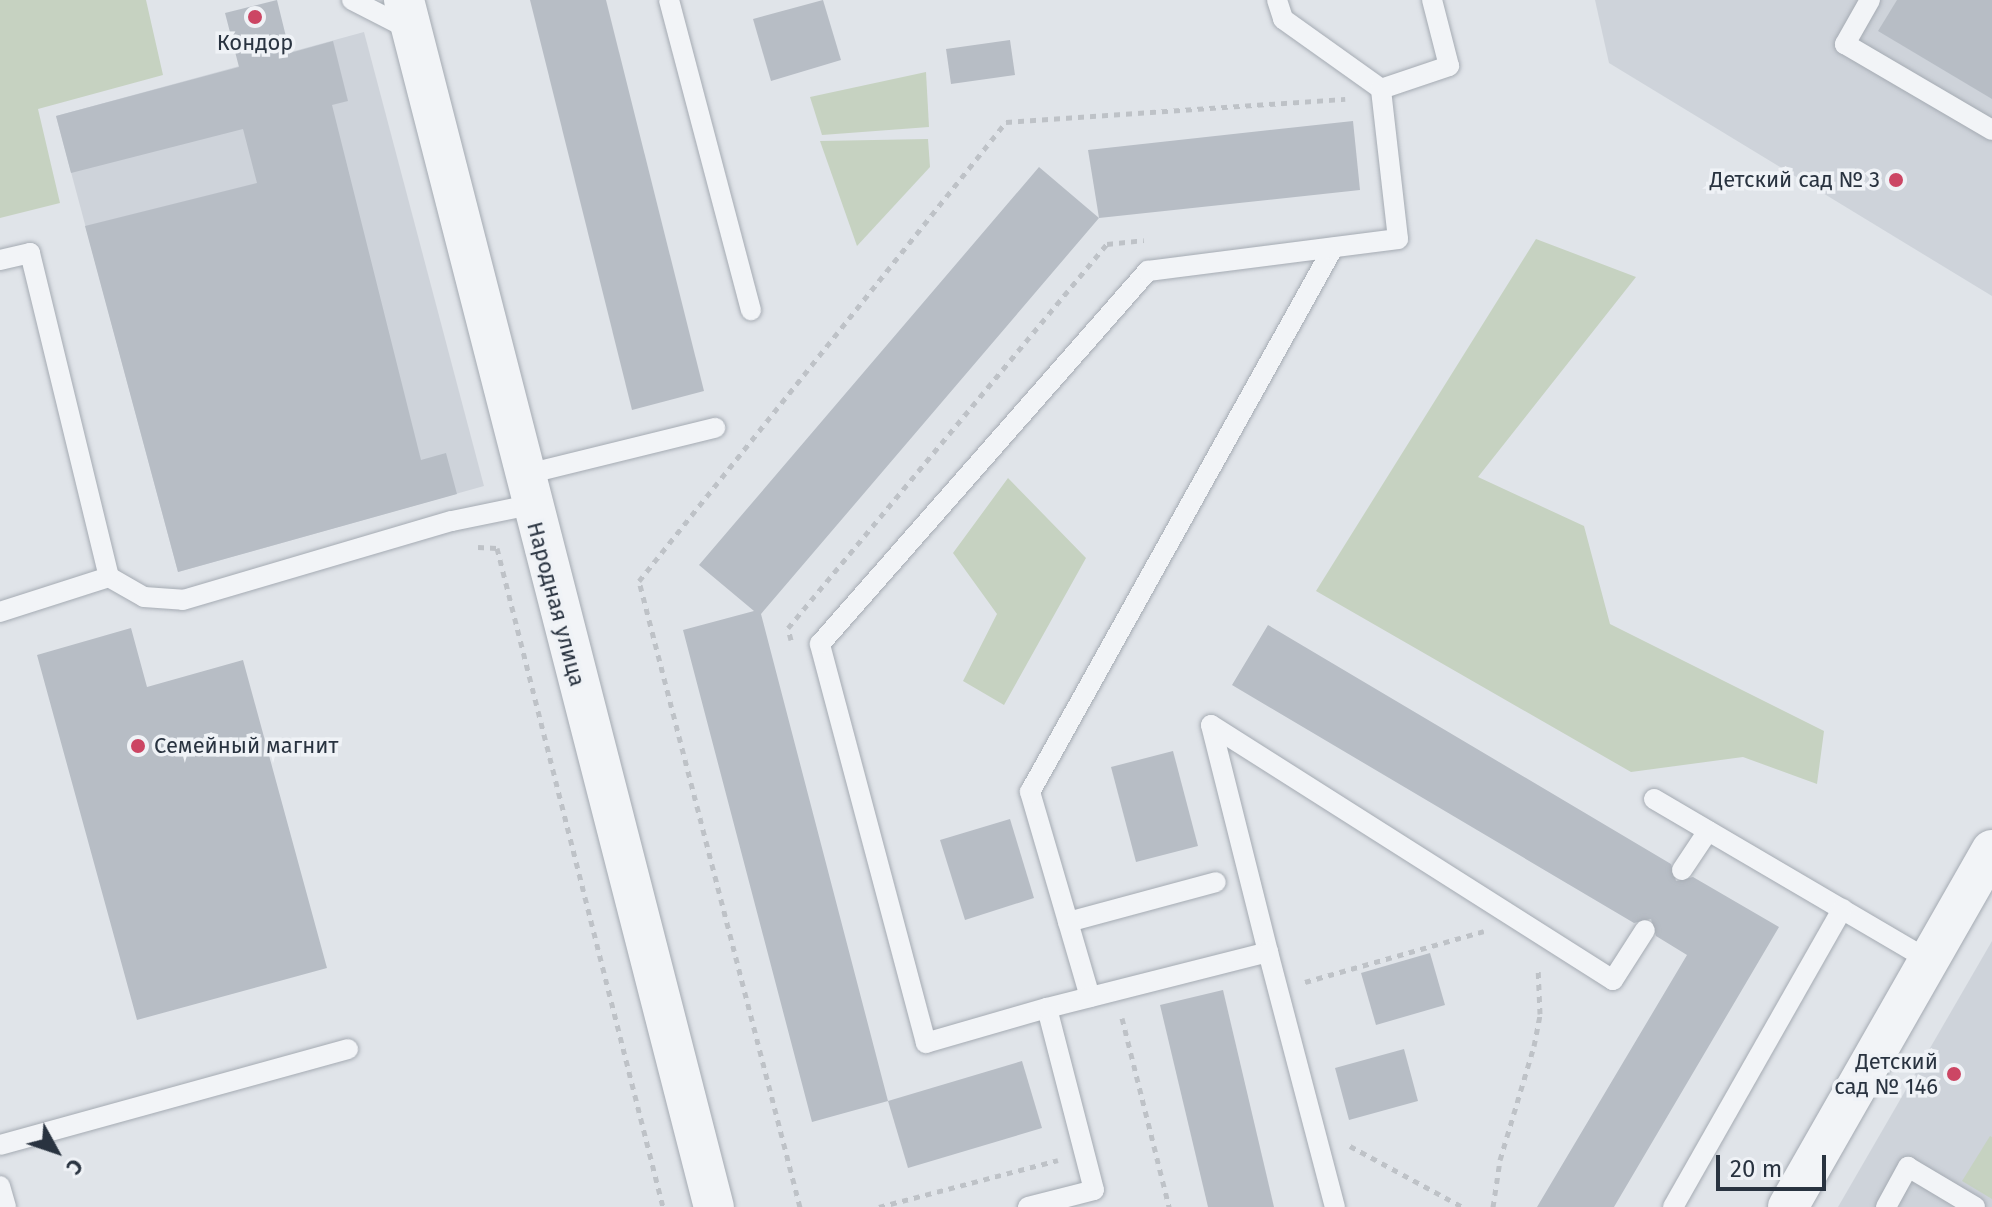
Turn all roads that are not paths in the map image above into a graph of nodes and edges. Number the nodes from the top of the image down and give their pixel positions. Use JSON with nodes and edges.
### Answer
{"nodes":[{"id":1,"x":352,"y":0,"type":"edge"},
{"id":2,"x":669,"y":0,"type":"edge"},
{"id":3,"x":1277,"y":0,"type":"edge"},
{"id":4,"x":1432,"y":0,"type":"edge"},
{"id":5,"x":1870,"y":0,"type":"edge"},
{"id":6,"x":407,"y":15,"type":"edge"},
{"id":7,"x":1381,"y":89,"type":"junction"},
{"id":8,"x":1992,"y":130,"type":"edge"},
{"id":9,"x":1333,"y":248,"type":"junction"},
{"id":10,"x":0,"y":260,"type":"edge"},
{"id":11,"x":751,"y":310,"type":"dead end"},
{"id":12,"x":715,"y":428,"type":"dead end"},
{"id":13,"x":527,"y":490,"type":"junction"},
{"id":14,"x":109,"y":577,"type":"junction"},
{"id":15,"x":0,"y":612,"type":"edge"},
{"id":16,"x":1654,"y":799,"type":"dead end"},
{"id":17,"x":1708,"y":831,"type":"junction"},
{"id":18,"x":1992,"y":850,"type":"edge"},
{"id":19,"x":1682,"y":870,"type":"dead end"},
{"id":20,"x":1216,"y":882,"type":"dead end"},
{"id":21,"x":1842,"y":909,"type":"junction"},
{"id":22,"x":1068,"y":922,"type":"junction"},
{"id":23,"x":1645,"y":930,"type":"dead end"},
{"id":24,"x":1268,"y":952,"type":"junction"},
{"id":25,"x":1928,"y":960,"type":"junction"},
{"id":26,"x":1090,"y":997,"type":"junction"},
{"id":27,"x":1047,"y":1008,"type":"junction"},
{"id":28,"x":348,"y":1049,"type":"dead end"},
{"id":29,"x":0,"y":1145,"type":"edge"},
{"id":30,"x":0,"y":1186,"type":"edge"},
{"id":31,"x":1093,"y":1199,"type":"edge"},
{"id":32,"x":6,"y":1207,"type":"edge"},
{"id":33,"x":714,"y":1207,"type":"edge"},
{"id":34,"x":1028,"y":1207,"type":"edge"},
{"id":35,"x":1335,"y":1207,"type":"edge"},
{"id":36,"x":1673,"y":1207,"type":"edge"},
{"id":37,"x":1788,"y":1207,"type":"edge"},
{"id":38,"x":1886,"y":1207,"type":"edge"},
{"id":39,"x":1975,"y":1207,"type":"edge"}],
"edges":[{"from":1,"to":6,"type":"lane"},
{"from":2,"to":11,"type":"lane"},
{"from":3,"to":7,"type":"lane"},
{"from":4,"to":7,"type":"lane"},
{"from":5,"to":8,"type":"lane"},
{"from":6,"to":13,"type":"street","name":"Народная улица"},
{"from":7,"to":9,"type":"lane"},
{"from":9,"to":22,"type":"lane"},
{"from":9,"to":27,"type":"lane"},
{"from":10,"to":14,"type":"lane"},
{"from":12,"to":13,"type":"lane"},
{"from":13,"to":14,"type":"lane"},
{"from":13,"to":33,"type":"street","name":"Народная улица"},
{"from":14,"to":15,"type":"lane"},
{"from":16,"to":17,"type":"lane"},
{"from":17,"to":19,"type":"lane"},
{"from":17,"to":21,"type":"lane"},
{"from":18,"to":25,"type":"street"},
{"from":20,"to":22,"type":"lane"},
{"from":21,"to":25,"type":"lane"},
{"from":21,"to":36,"type":"lane"},
{"from":22,"to":26,"type":"lane"},
{"from":23,"to":24,"type":"lane"},
{"from":24,"to":26,"type":"lane"},
{"from":24,"to":35,"type":"lane"},
{"from":25,"to":37,"type":"street"},
{"from":26,"to":27,"type":"lane"},
{"from":27,"to":31,"type":"lane"},
{"from":28,"to":29,"type":"lane"},
{"from":30,"to":32,"type":"lane"},
{"from":31,"to":34,"type":"lane"},
{"from":38,"to":39,"type":"lane"}]}
